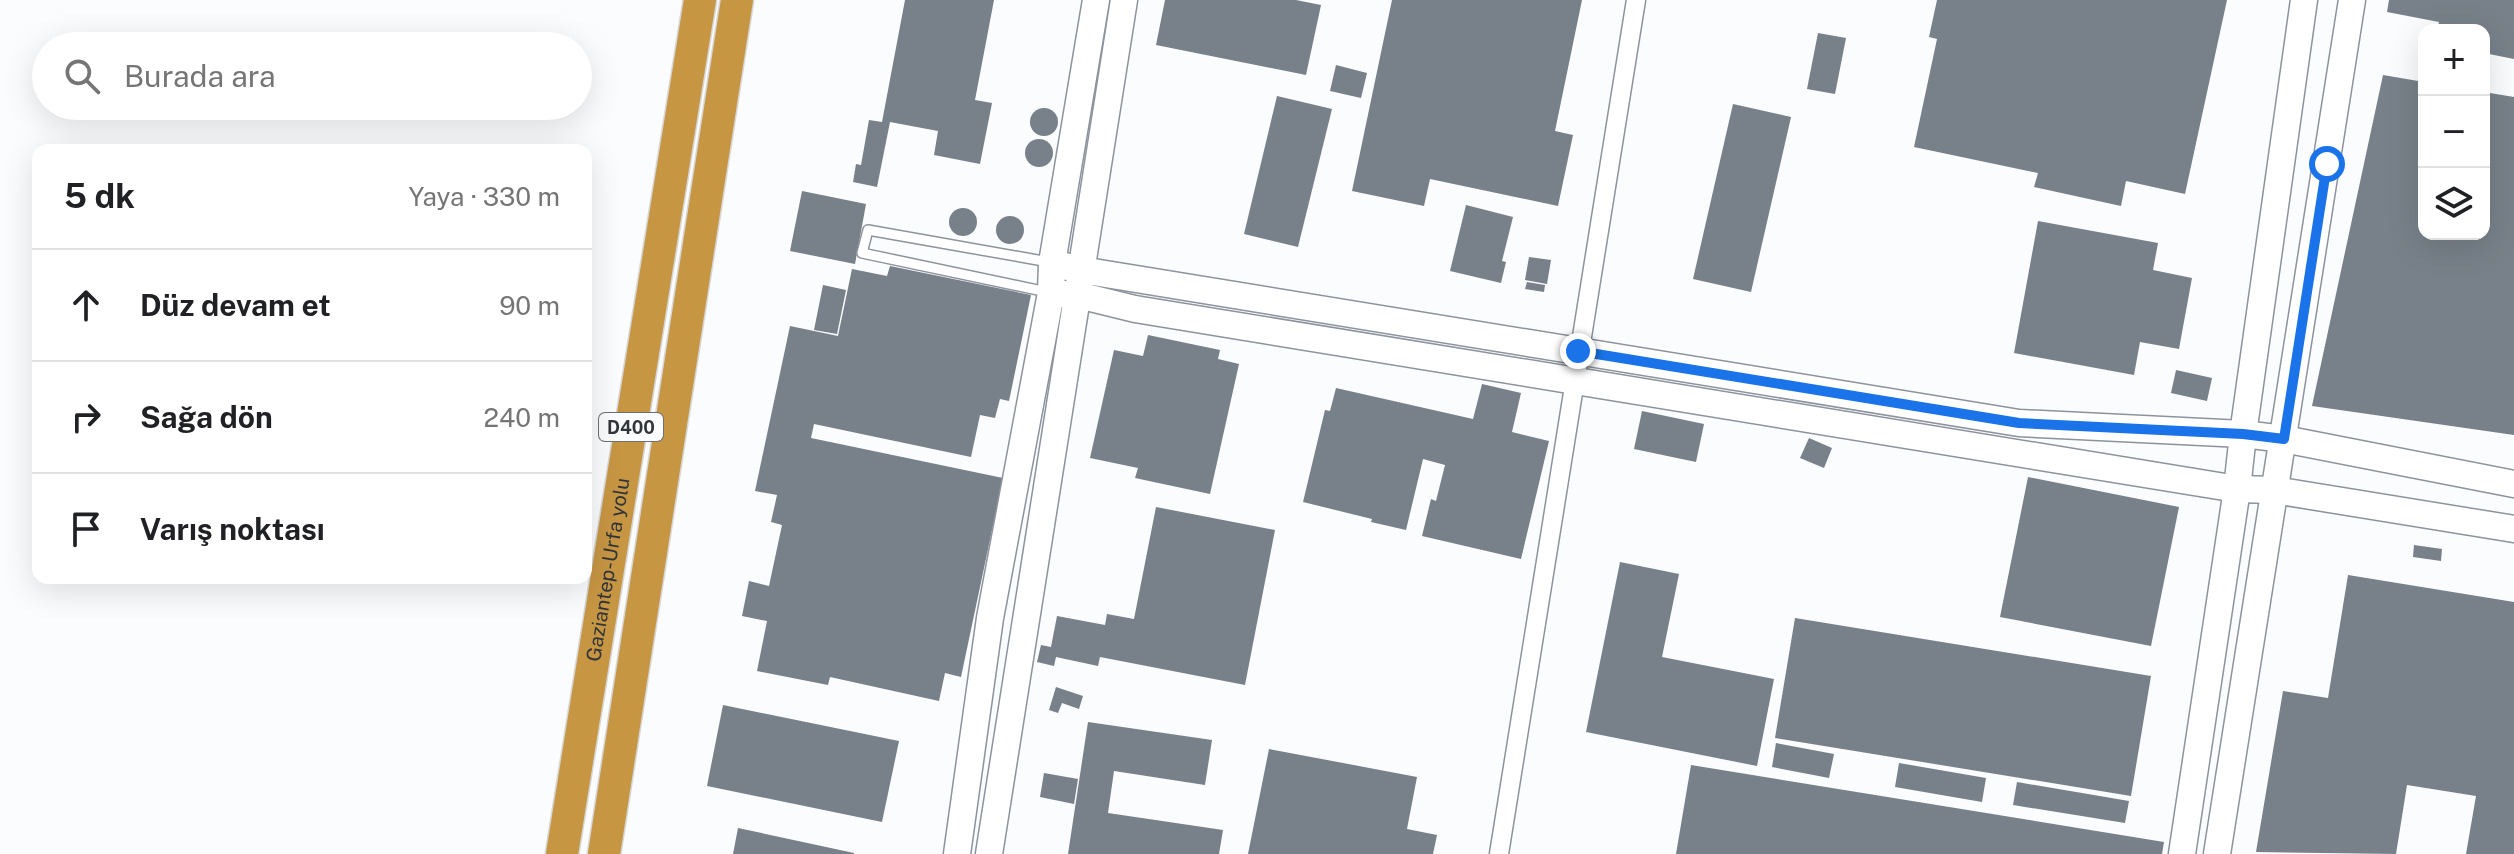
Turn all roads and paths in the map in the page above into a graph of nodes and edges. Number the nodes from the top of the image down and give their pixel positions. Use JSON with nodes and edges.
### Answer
{"nodes":[{"id":1,"x":700,"y":0,"type":"edge"},
{"id":2,"x":737,"y":0,"type":"edge"},
{"id":3,"x":1096,"y":0,"type":"edge"},
{"id":4,"x":1124,"y":0,"type":"edge"},
{"id":5,"x":1636,"y":0,"type":"edge"},
{"id":6,"x":2304,"y":0,"type":"edge"},
{"id":7,"x":2352,"y":0,"type":"edge"},
{"id":8,"x":1052,"y":263,"type":"junction"},
{"id":9,"x":1080,"y":282,"type":"junction"},
{"id":10,"x":1051,"y":293,"type":"junction"},
{"id":11,"x":1578,"y":351,"type":"junction"},
{"id":12,"x":1574,"y":380,"type":"junction"},
{"id":13,"x":2243,"y":434,"type":"junction"},
{"id":14,"x":2284,"y":439,"type":"junction"},
{"id":15,"x":2514,"y":484,"type":"edge"},
{"id":16,"x":2237,"y":489,"type":"junction"},
{"id":17,"x":2274,"y":490,"type":"junction"},
{"id":18,"x":2514,"y":529,"type":"edge"},
{"id":19,"x":562,"y":854,"type":"edge"},
{"id":20,"x":604,"y":854,"type":"edge"},
{"id":21,"x":957,"y":854,"type":"edge"},
{"id":22,"x":989,"y":854,"type":"edge"},
{"id":23,"x":1499,"y":854,"type":"edge"},
{"id":24,"x":2182,"y":854,"type":"edge"},
{"id":25,"x":2217,"y":854,"type":"edge"}],
"edges":[{"from":1,"to":19,"type":"highway","name":"Gaziantep-Urfa yolu","number":"D400"},
{"from":2,"to":20,"type":"highway","name":"Gaziantep-Urfa yolu","number":"D400"},
{"from":3,"to":8,"type":"street"},
{"from":4,"to":9,"type":"street"},
{"from":5,"to":11,"type":"street"},
{"from":6,"to":13,"type":"street"},
{"from":7,"to":14,"type":"street"},
{"from":8,"to":9,"type":"street"},
{"from":8,"to":10,"type":"street"},
{"from":8,"to":10,"type":"lane"},
{"from":9,"to":10,"type":"street"},
{"from":9,"to":11,"type":"street"},
{"from":9,"to":12,"type":"street"},
{"from":9,"to":22,"type":"street"},
{"from":10,"to":21,"type":"street"},
{"from":11,"to":12,"type":"street"},
{"from":11,"to":13,"type":"street"},
{"from":12,"to":16,"type":"street"},
{"from":12,"to":23,"type":"street"},
{"from":13,"to":14,"type":"street"},
{"from":13,"to":16,"type":"street"},
{"from":14,"to":15,"type":"street"},
{"from":14,"to":17,"type":"street"},
{"from":16,"to":17,"type":"street"},
{"from":16,"to":24,"type":"street"},
{"from":17,"to":18,"type":"street"},
{"from":17,"to":25,"type":"street"}]}
